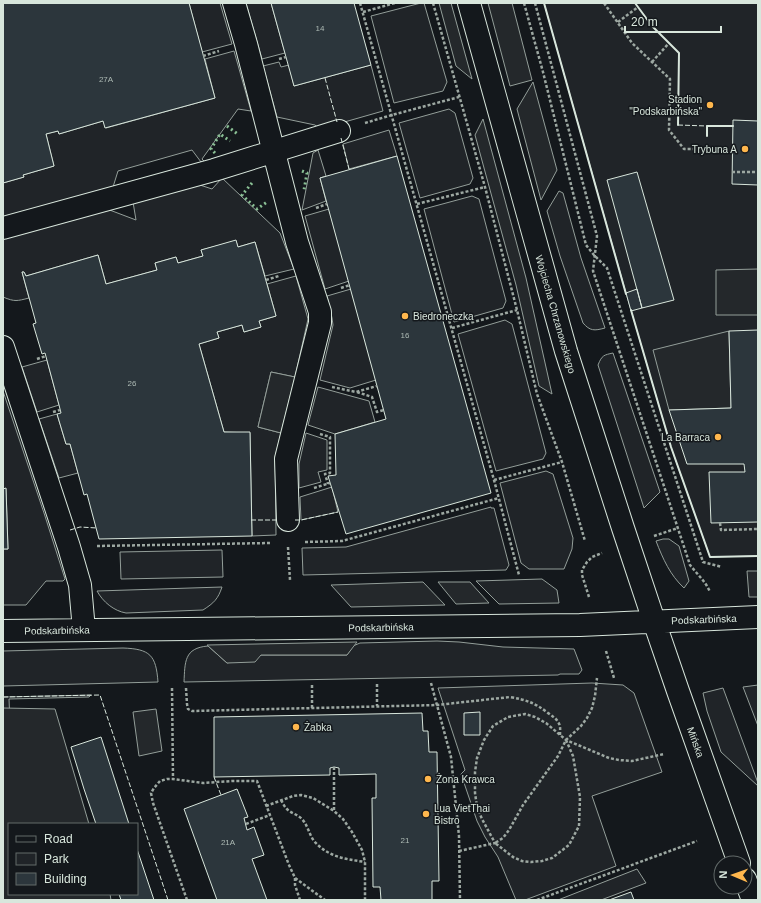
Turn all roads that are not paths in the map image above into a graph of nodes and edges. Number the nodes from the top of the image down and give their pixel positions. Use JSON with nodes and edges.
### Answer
{"nodes":[{"id":1,"x":234,"y":3,"type":"edge"},
{"id":2,"x":469,"y":3,"type":"edge"},
{"id":3,"x":340,"y":131,"type":"dead end"},
{"id":4,"x":273,"y":152,"type":"junction"},
{"id":5,"x":3,"y":228,"type":"edge"},
{"id":6,"x":3,"y":347,"type":"edge"},
{"id":7,"x":288,"y":520,"type":"road end"},
{"id":8,"x":758,"y":617,"type":"edge"},
{"id":9,"x":654,"y":622,"type":"junction"},
{"id":10,"x":84,"y":630,"type":"junction"},
{"id":11,"x":3,"y":631,"type":"edge"},
{"id":12,"x":736,"y":855,"type":"edge"}],
"edges":[{"from":1,"to":4,"type":"street"},
{"from":2,"to":9,"type":"street","name":"Wojciecha Chrzanowskiego"},
{"from":3,"to":4,"type":"street"},
{"from":4,"to":5,"type":"street"},
{"from":4,"to":7,"type":"street"},
{"from":6,"to":10,"type":"street"},
{"from":8,"to":9,"type":"street","name":"Podskarbińska"},
{"from":9,"to":10,"type":"street","name":"Podskarbińska"},
{"from":9,"to":12,"type":"street","name":"Mińska"},
{"from":10,"to":11,"type":"street","name":"Podskarbińska"}]}
